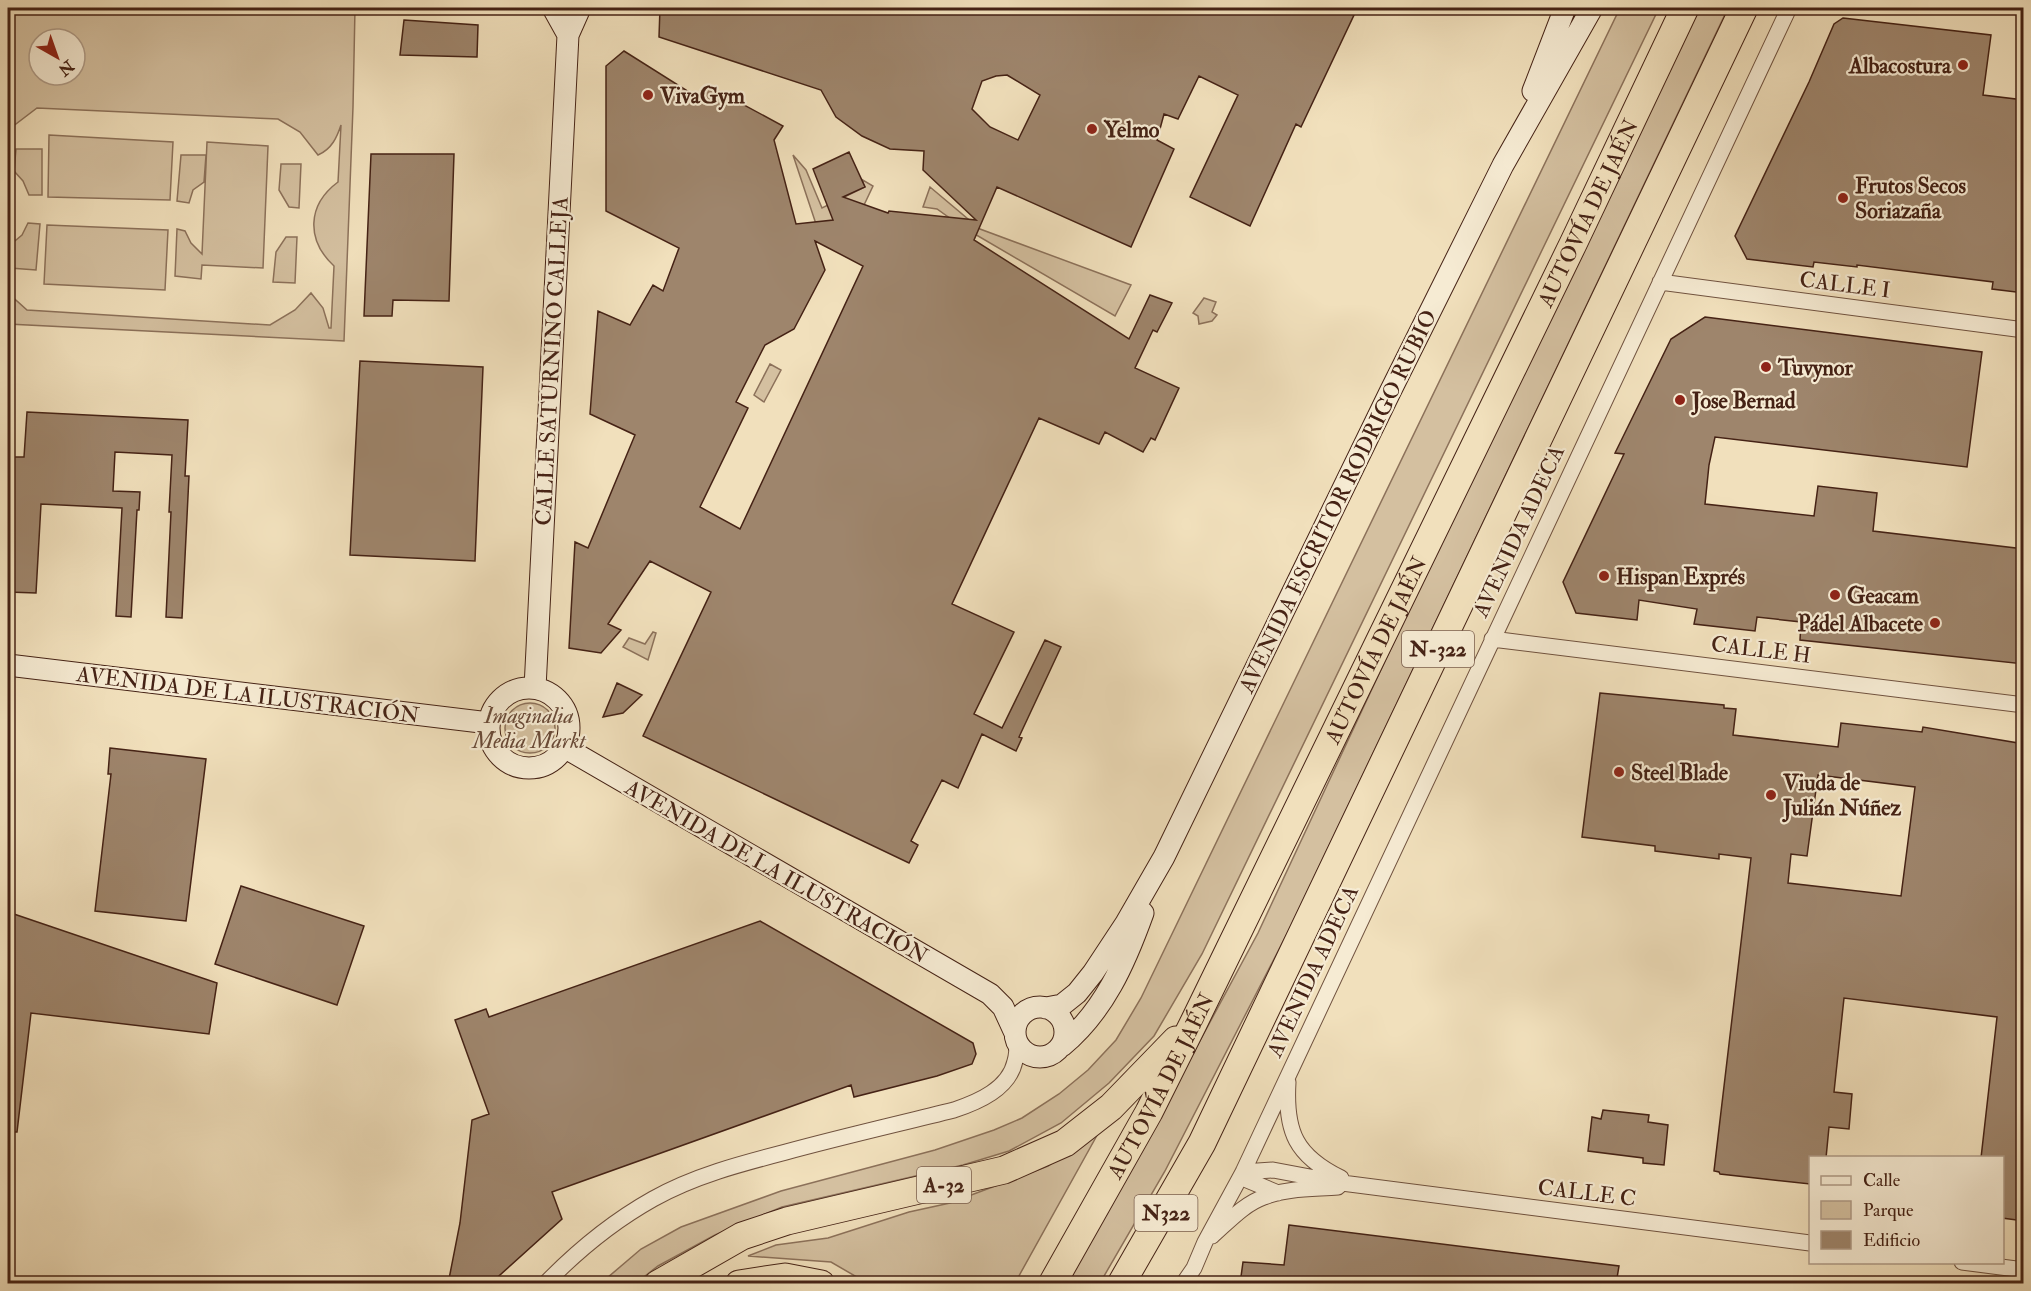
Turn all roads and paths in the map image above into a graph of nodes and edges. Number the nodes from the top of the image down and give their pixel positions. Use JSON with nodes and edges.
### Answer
{"nodes":[{"id":1,"x":553,"y":8,"type":"edge"},
{"id":2,"x":580,"y":8,"type":"edge"},
{"id":3,"x":1565,"y":8,"type":"edge"},
{"id":4,"x":1592,"y":8,"type":"edge"},
{"id":5,"x":1685,"y":8,"type":"edge"},
{"id":6,"x":1744,"y":8,"type":"edge"},
{"id":7,"x":1789,"y":8,"type":"edge"},
{"id":8,"x":568,"y":35,"type":"junction"},
{"id":9,"x":1512,"y":147,"type":"junction"},
{"id":10,"x":1660,"y":282,"type":"junction"},
{"id":11,"x":2024,"y":330,"type":"edge"},
{"id":12,"x":1492,"y":639,"type":"junction"},
{"id":13,"x":8,"y":665,"type":"edge"},
{"id":14,"x":534,"y":688,"type":"junction"},
{"id":15,"x":2024,"y":705,"type":"edge"},
{"id":16,"x":489,"y":723,"type":"junction"},
{"id":17,"x":564,"y":747,"type":"junction"},
{"id":18,"x":1164,"y":857,"type":"junction"},
{"id":19,"x":990,"y":994,"type":"junction"},
{"id":20,"x":1042,"y":1007,"type":"junction"},
{"id":21,"x":1194,"y":1022,"type":"junction"},
{"id":22,"x":1016,"y":1037,"type":"junction"},
{"id":23,"x":1062,"y":1046,"type":"junction"},
{"id":24,"x":1288,"y":1073,"type":"junction"},
{"id":25,"x":1202,"y":1143,"type":"junction"},
{"id":26,"x":1243,"y":1172,"type":"junction"},
{"id":27,"x":1358,"y":1185,"type":"junction"},
{"id":28,"x":1278,"y":1193,"type":"junction"},
{"id":29,"x":1205,"y":1242,"type":"junction"},
{"id":30,"x":1809,"y":1243,"type":"edge"},
{"id":31,"x":1971,"y":1264,"type":"edge"},
{"id":32,"x":1194,"y":1268,"type":"junction"},
{"id":33,"x":2024,"y":1270,"type":"edge"},
{"id":34,"x":545,"y":1284,"type":"edge"},
{"id":35,"x":658,"y":1284,"type":"edge"},
{"id":36,"x":739,"y":1284,"type":"edge"},
{"id":37,"x":821,"y":1284,"type":"edge"},
{"id":38,"x":1052,"y":1284,"type":"edge"},
{"id":39,"x":1120,"y":1284,"type":"edge"},
{"id":40,"x":1130,"y":1284,"type":"edge"},
{"id":41,"x":1183,"y":1284,"type":"edge"},
{"id":42,"x":1192,"y":1284,"type":"edge"}],
"edges":[{"from":1,"to":8,"type":"street"},
{"from":2,"to":8,"type":"street","name":"CALLE SATURNINO CALLEJA"},
{"from":3,"to":9,"type":"street","name":"AVENIDA ESCRITOR RODRIGO RUBIO"},
{"from":4,"to":9,"type":"street","name":"AVENIDA ESCRITOR RODRIGO RUBIO"},
{"from":5,"to":21,"type":"highway","name":"AUTOVÍA DE JAÉN","number":"N-322"},
{"from":6,"to":25,"type":"highway","number":"N-322"},
{"from":7,"to":10,"type":"street","name":"AVENIDA ADECA"},
{"from":8,"to":14,"type":"street","name":"CALLE SATURNINO CALLEJA"},
{"from":9,"to":18,"type":"street","name":"AVENIDA ESCRITOR RODRIGO RUBIO"},
{"from":10,"to":11,"type":"street","name":"CALLE I"},
{"from":10,"to":12,"type":"street","name":"AVENIDA ADECA"},
{"from":12,"to":15,"type":"street","name":"CALLE H"},
{"from":12,"to":24,"type":"street","name":"AVENIDA ADECA"},
{"from":13,"to":16,"type":"street","name":"AVENIDA DE LA ILUSTRACIÓN"},
{"from":14,"to":16,"type":"street"},
{"from":14,"to":17,"type":"street"},
{"from":16,"to":17,"type":"street"},
{"from":17,"to":19,"type":"street","name":"AVENIDA DE LA ILUSTRACIÓN"},
{"from":18,"to":20,"type":"street","name":"AVENIDA ESCRITOR RODRIGO RUBIO"},
{"from":18,"to":23,"type":"street","name":"AVENIDA ESCRITOR RODRIGO RUBIO"},
{"from":19,"to":20,"type":"street","name":"AVENIDA DE LA ILUSTRACIÓN"},
{"from":19,"to":22,"type":"street","name":"AVENIDA DE LA ILUSTRACIÓN"},
{"from":20,"to":22,"type":"street"},
{"from":20,"to":23,"type":"street"},
{"from":21,"to":35,"type":"highway","number":"A-32"},
{"from":21,"to":38,"type":"highway","name":"AUTOVÍA DE JAÉN","number":"N-322"},
{"from":22,"to":23,"type":"street"},
{"from":22,"to":34,"type":"street"},
{"from":24,"to":26,"type":"street","name":"AVENIDA ADECA"},
{"from":24,"to":27,"type":"street","name":"CALLE C"},
{"from":25,"to":39,"type":"highway","number":"N-322"},
{"from":25,"to":40,"type":"highway","number":"N322"},
{"from":26,"to":27,"type":"street","name":"CALLE C"},
{"from":26,"to":28,"type":"street","name":"CALLE C"},
{"from":26,"to":29,"type":"street","name":"AVENIDA ADECA"},
{"from":27,"to":28,"type":"street","name":"CALLE C"},
{"from":27,"to":30,"type":"street","name":"CALLE C"},
{"from":28,"to":29,"type":"street","name":"CALLE C"},
{"from":29,"to":32,"type":"street","name":"AVENIDA ADECA"},
{"from":31,"to":33,"type":"street"},
{"from":32,"to":41,"type":"street","name":"AVENIDA ADECA"},
{"from":32,"to":42,"type":"street","name":"AVENIDA ADECA"},
{"from":36,"to":37,"type":"highway"}]}
